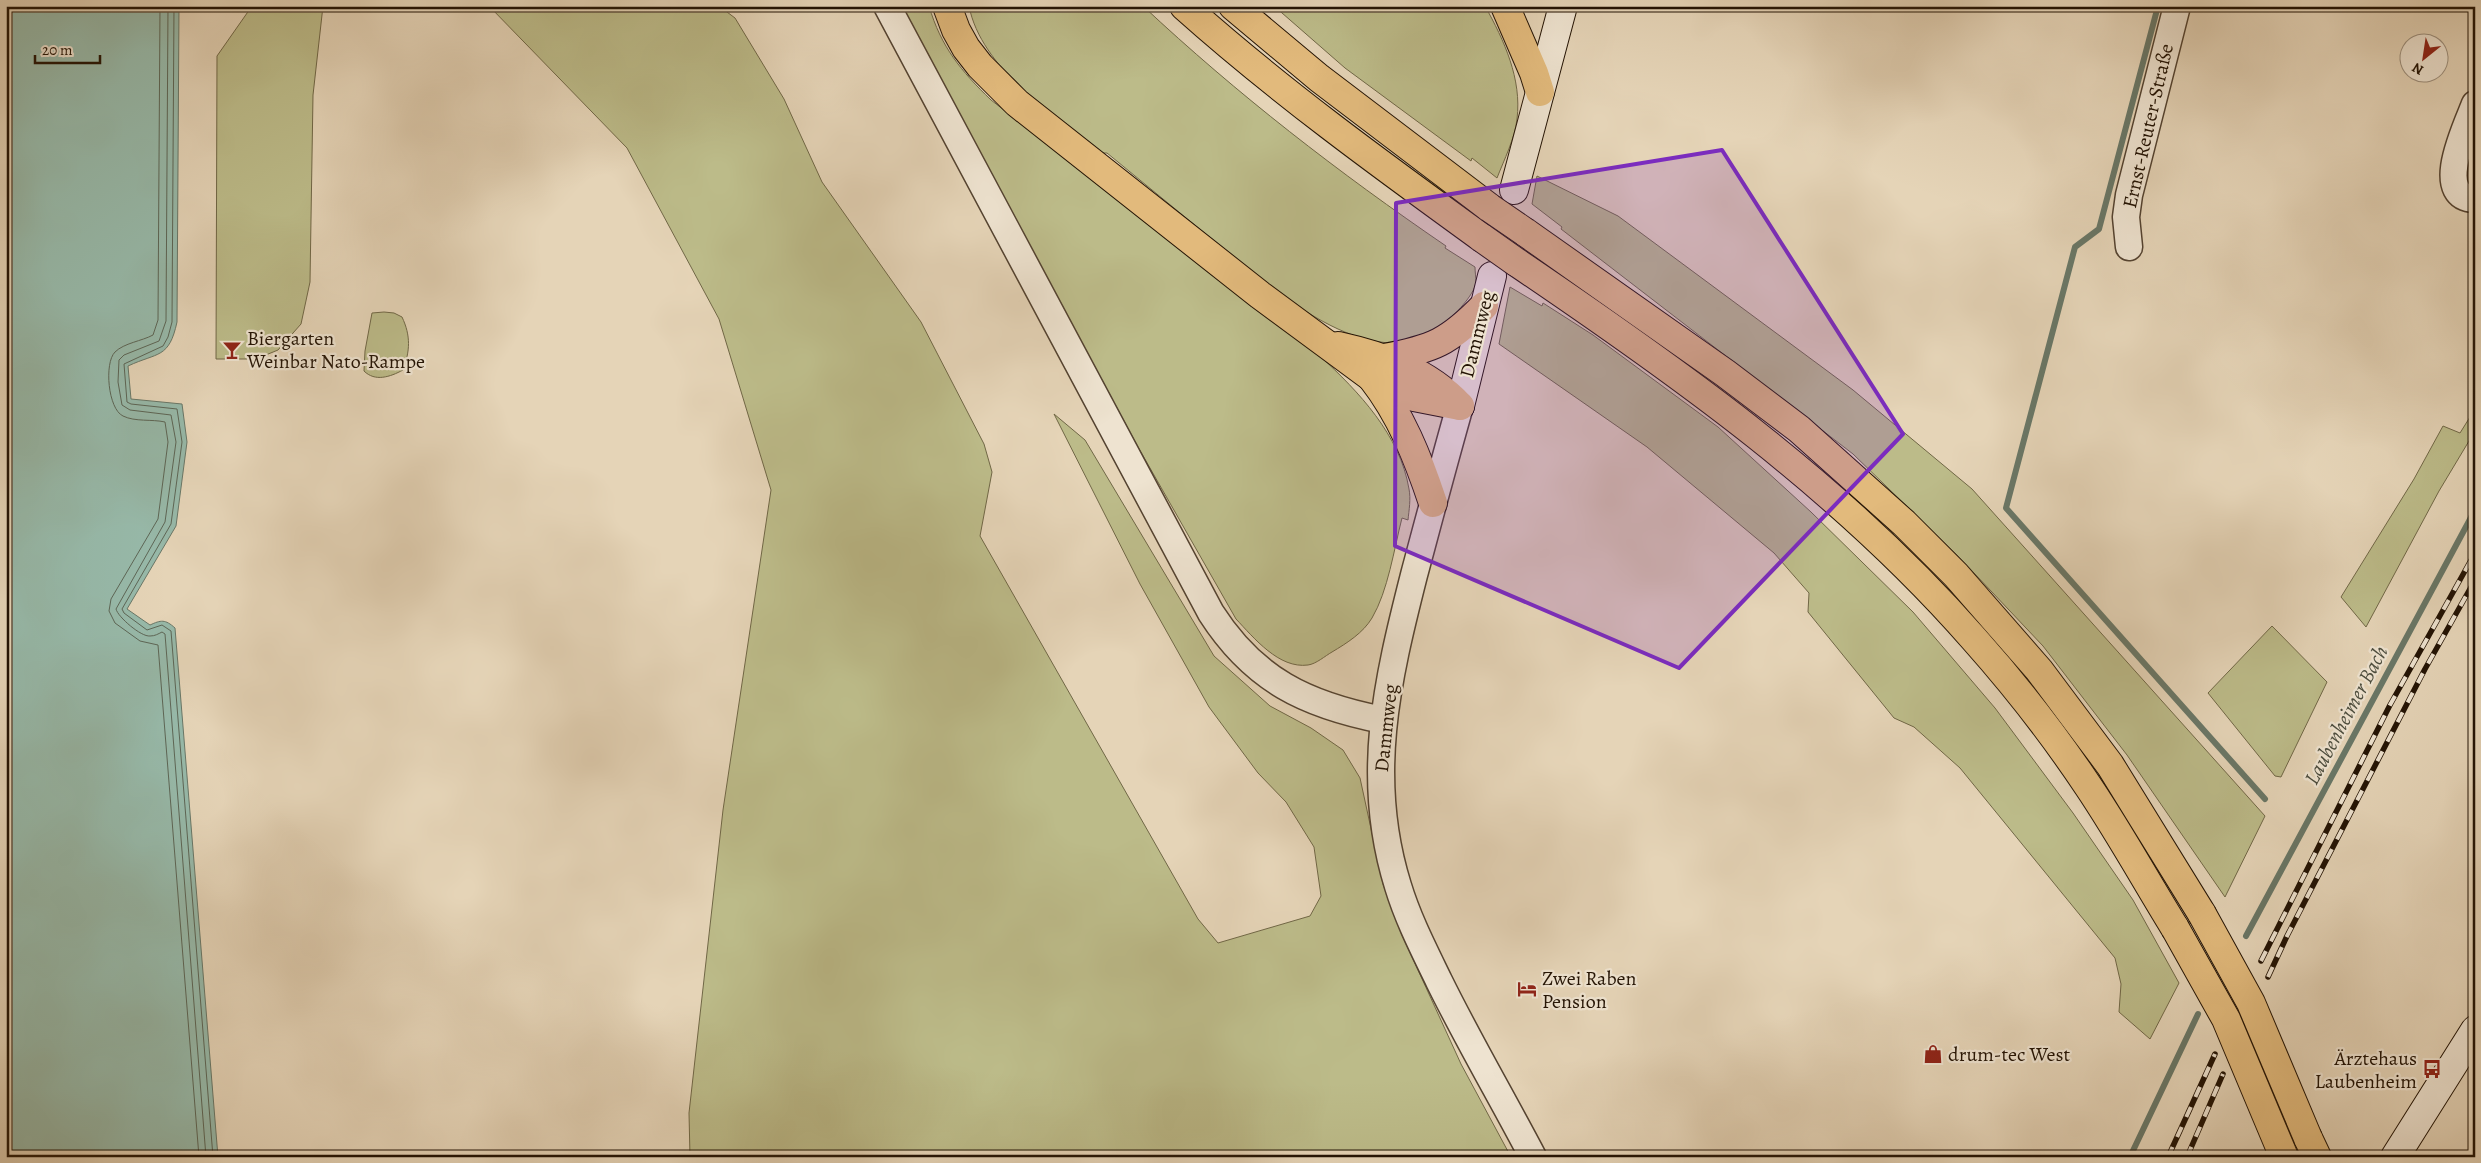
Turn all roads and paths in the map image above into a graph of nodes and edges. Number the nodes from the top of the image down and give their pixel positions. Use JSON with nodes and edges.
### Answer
{"nodes":[{"id":1,"x":887,"y":6,"type":"edge"},
{"id":2,"x":947,"y":6,"type":"edge"},
{"id":3,"x":1184,"y":6,"type":"edge"},
{"id":4,"x":1233,"y":6,"type":"edge"},
{"id":5,"x":1241,"y":6,"type":"edge"},
{"id":6,"x":1505,"y":6,"type":"edge"},
{"id":7,"x":1562,"y":6,"type":"edge"},
{"id":8,"x":2177,"y":6,"type":"edge"},
{"id":9,"x":1262,"y":31,"type":"junction"},
{"id":10,"x":1540,"y":92,"type":"junction"},
{"id":11,"x":2475,"y":104,"type":"edge"},
{"id":12,"x":2470,"y":137,"type":"edge"},
{"id":13,"x":1514,"y":190,"type":"dead end"},
{"id":14,"x":2475,"y":199,"type":"edge"},
{"id":15,"x":2129,"y":247,"type":"dead end"},
{"id":16,"x":1492,"y":276,"type":"dead end"},
{"id":17,"x":1484,"y":306,"type":"junction"},
{"id":18,"x":1377,"y":367,"type":"junction"},
{"id":19,"x":1460,"y":406,"type":"junction"},
{"id":20,"x":1433,"y":502,"type":"junction"},
{"id":21,"x":1383,"y":720,"type":"junction"},
{"id":22,"x":2475,"y":1030,"type":"edge"},
{"id":23,"x":2315,"y":1153,"type":"edge"},
{"id":24,"x":1533,"y":1157,"type":"edge"},
{"id":25,"x":2284,"y":1157,"type":"edge"},
{"id":26,"x":2395,"y":1157,"type":"edge"}],
"edges":[{"from":1,"to":21,"type":"street"},
{"from":2,"to":18,"type":"highway"},
{"from":3,"to":25,"type":"highway","bridge":true},
{"from":4,"to":9,"type":"highway"},
{"from":5,"to":9,"type":"highway"},
{"from":6,"to":10,"type":"highway"},
{"from":7,"to":10,"type":"street"},
{"from":8,"to":15,"type":"street","name":"Ernst-Reuter-Straße"},
{"from":9,"to":23,"type":"highway","bridge":true},
{"from":10,"to":13,"type":"street"},
{"from":11,"to":12,"type":"street"},
{"from":12,"to":14,"type":"street"},
{"from":16,"to":17,"type":"street","name":"Dammweg"},
{"from":17,"to":18,"type":"highway"},
{"from":17,"to":19,"type":"street","name":"Dammweg"},
{"from":18,"to":19,"type":"highway"},
{"from":18,"to":20,"type":"highway"},
{"from":19,"to":20,"type":"street","name":"Dammweg"},
{"from":20,"to":21,"type":"street","name":"Dammweg"},
{"from":21,"to":24,"type":"street","name":"Dammweg"},
{"from":22,"to":26,"type":"street"}]}
